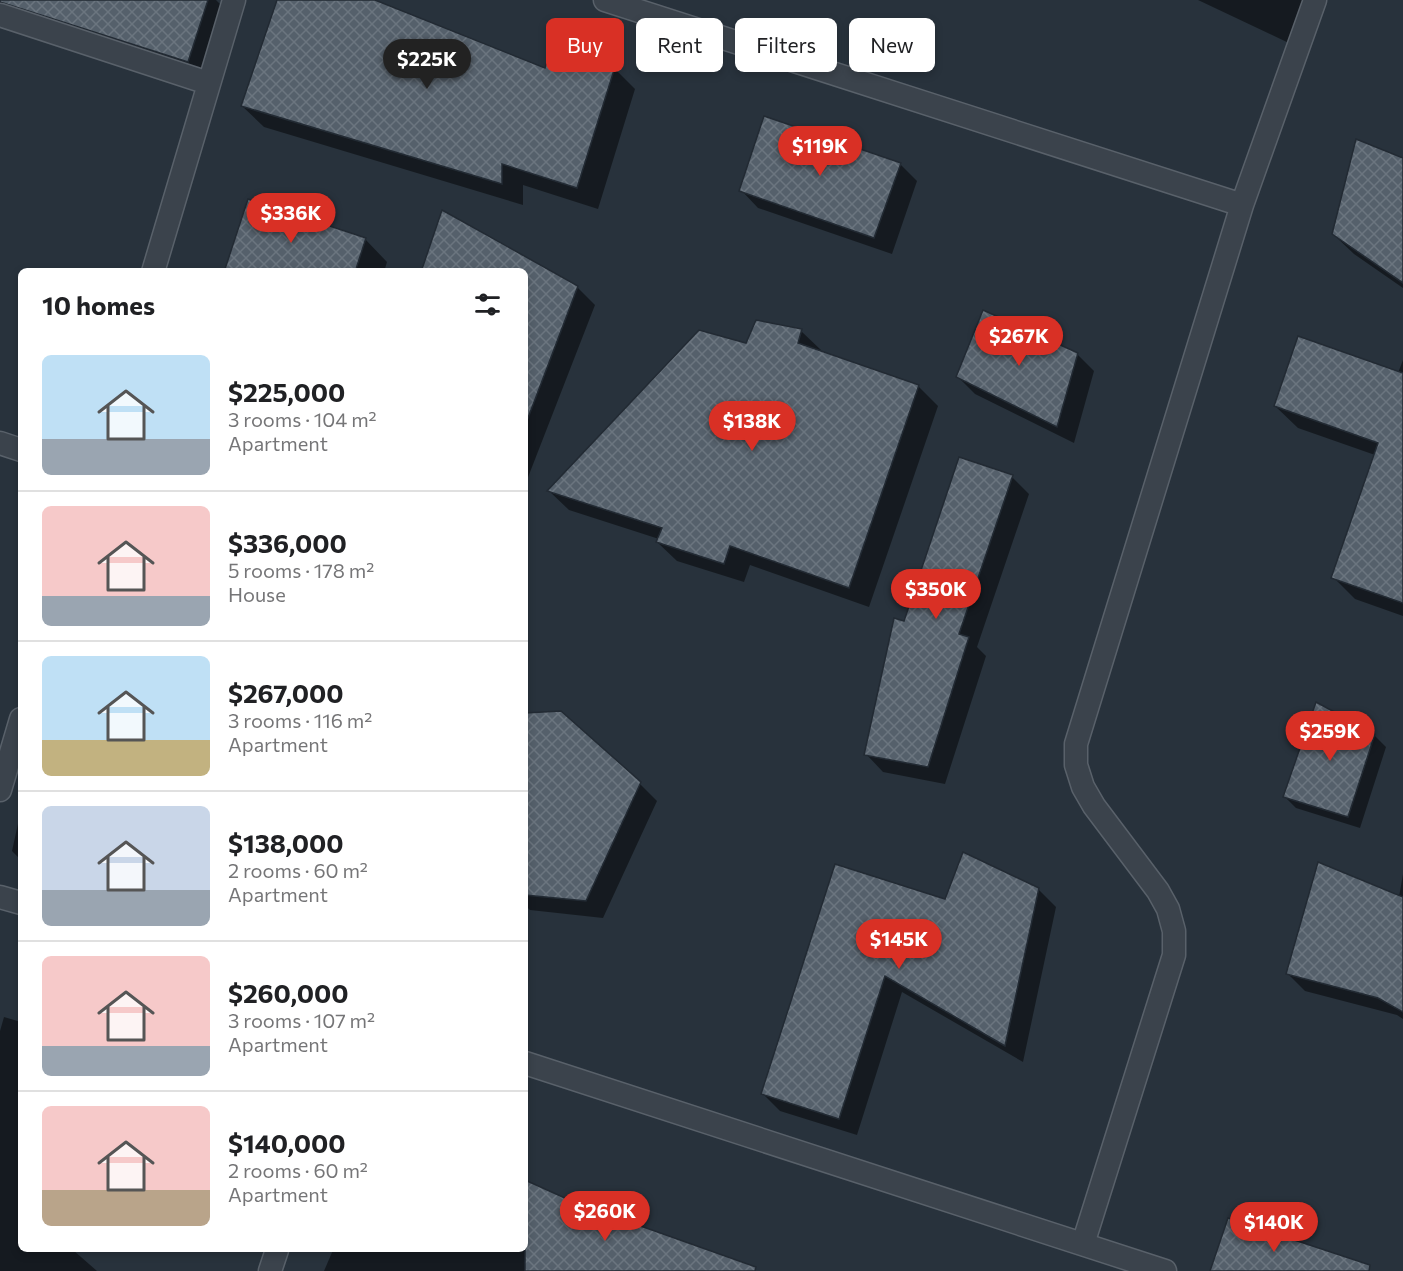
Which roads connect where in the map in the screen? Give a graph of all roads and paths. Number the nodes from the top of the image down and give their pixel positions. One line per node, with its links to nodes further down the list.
1 (234, 0): 5 (lane)
2 (605, 0): 6 (lane)
3 (1315, 0): 6 (lane)
4 (0, 15): 5 (lane)
5 (208, 83): 7 (lane)
6 (1242, 205): 15 (lane)
7 (154, 268)
8 (0, 443): 9 (lane)
9 (18, 449)
10 (18, 728): 11 (lane)
11 (0, 790)
12 (0, 897): 13 (lane)
13 (18, 902)
14 (528, 1065): 15 (lane)
15 (1083, 1244): 18 (lane)
16 (276, 1252): 17 (lane)
17 (270, 1271)
18 (1165, 1271)

